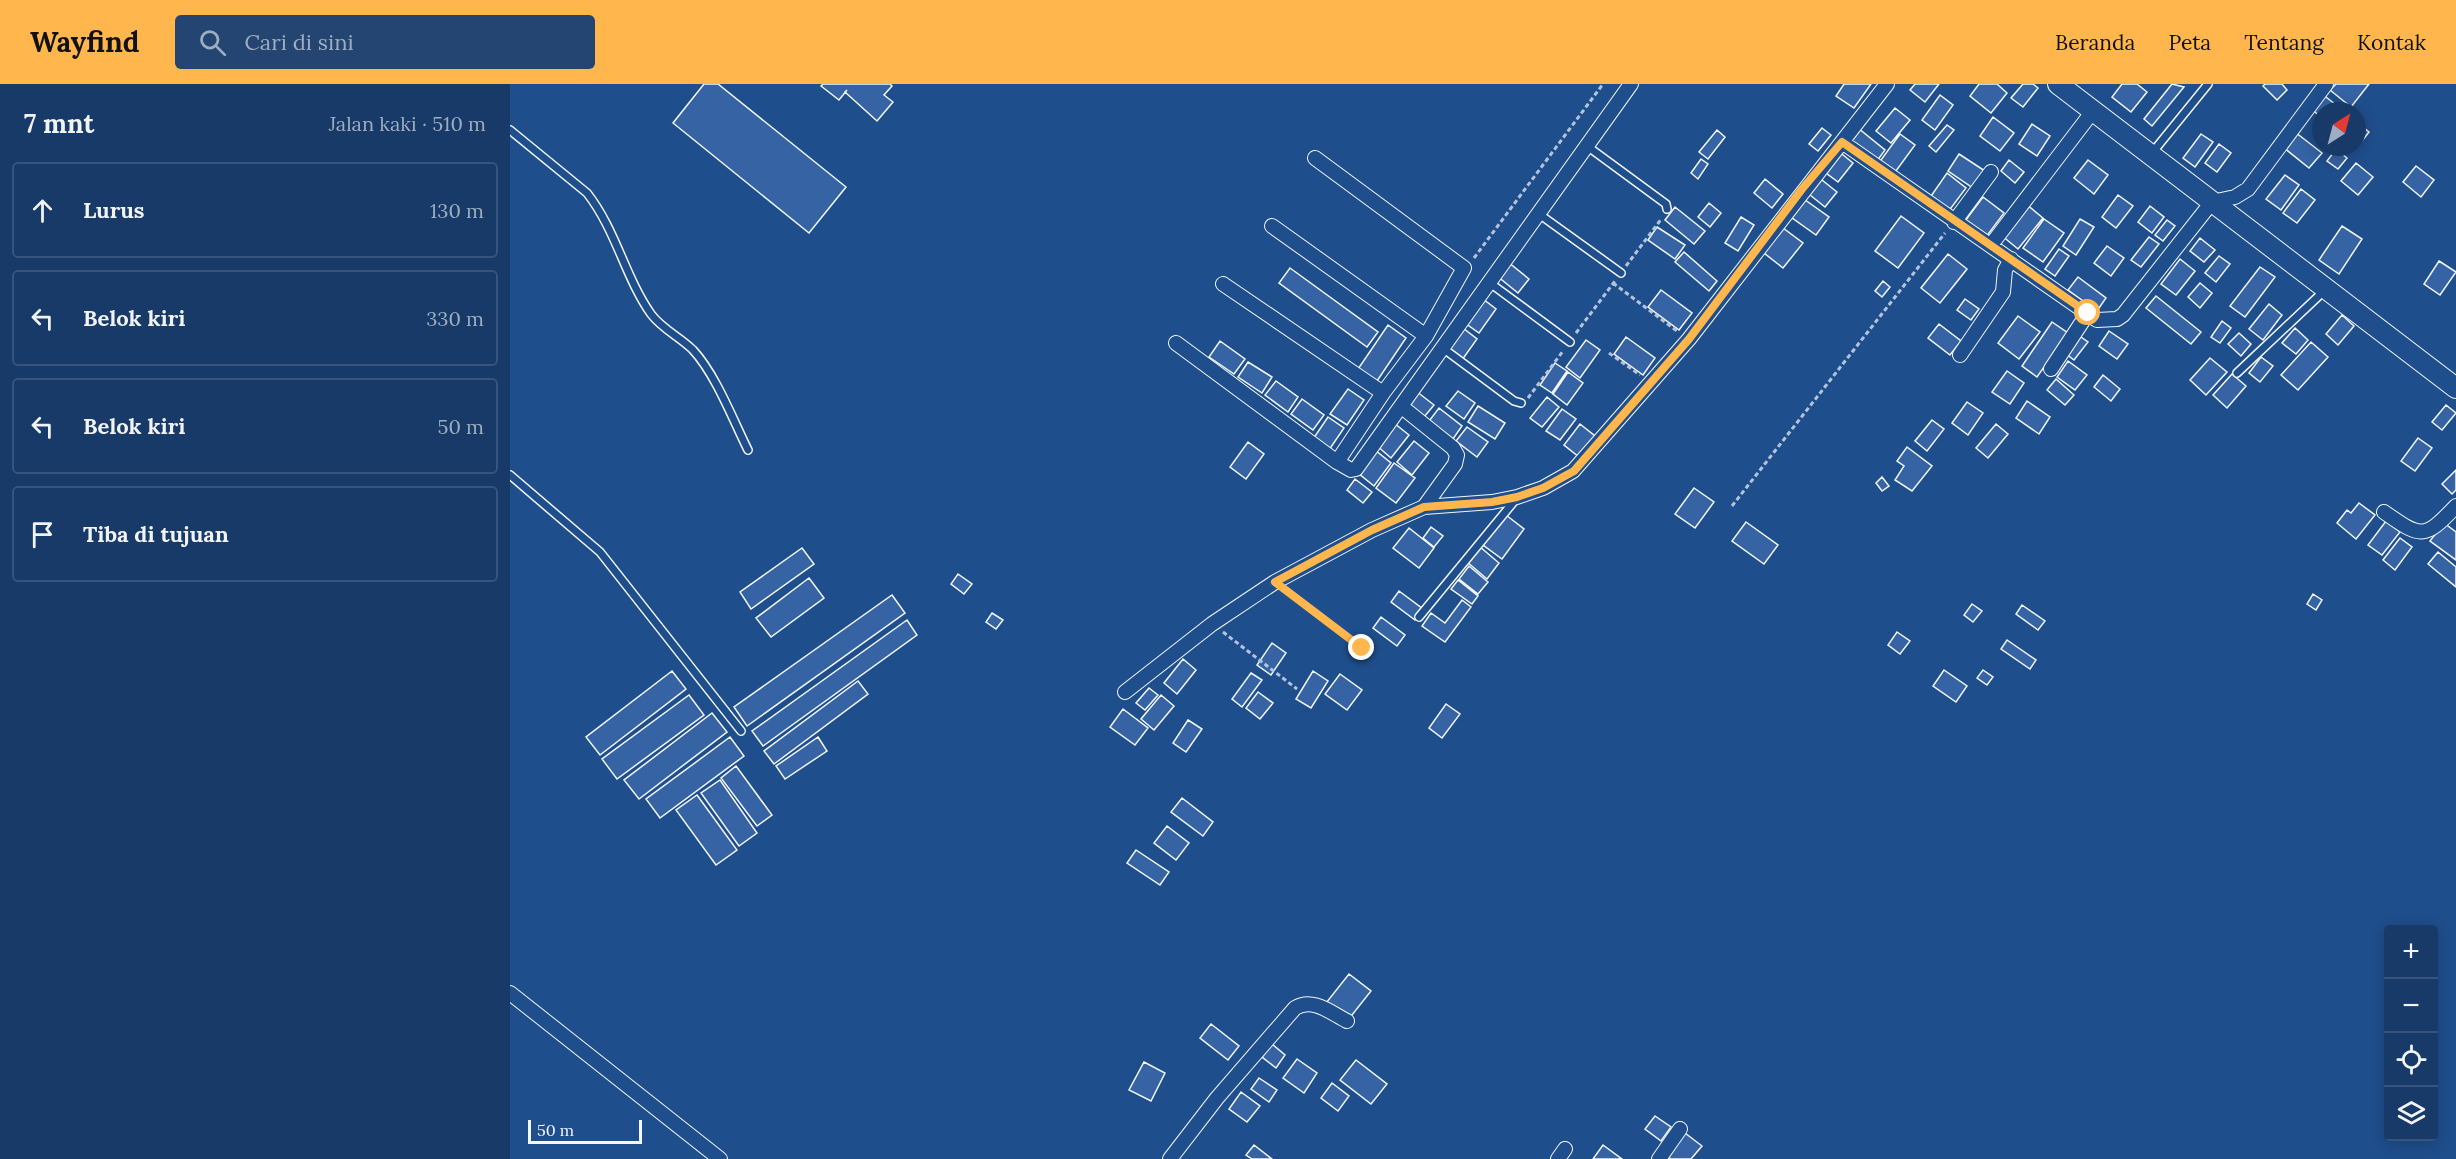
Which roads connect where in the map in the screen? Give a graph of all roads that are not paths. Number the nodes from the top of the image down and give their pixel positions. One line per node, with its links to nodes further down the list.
1 (1631, 84): 9 (street)
2 (1887, 84): 8 (street)
3 (2058, 84): 6 (main road)
4 (2208, 84): 10 (lane)
5 (2326, 84): 13 (street)
6 (2093, 111): 10 (main road); 18 (street)
7 (510, 130): 36 (lane)
8 (1842, 142): 16 (street); 39 (street)
9 (1587, 146): 14 (lane); 15 (street)
10 (2151, 155): 13 (main road)
11 (1315, 158): 25 (street)
12 (1990, 171): 16 (street)
13 (2212, 202): 23 (main road); 24 (street)
14 (1667, 209)
15 (1539, 214): 20 (lane); 21 (street)
16 (1954, 222): 18 (street)
17 (1272, 226): 25 (street)
18 (1991, 245): 19 (street)
19 (2011, 259): 24 (street); 29 (street)
20 (1621, 273)
21 (1490, 283): 26 (lane); 28 (street)
22 (1223, 284): 33 (street)
23 (2326, 290): 31 (lane); 32 (main road)
24 (2088, 313): 30 (street)
25 (1426, 336): 33 (street)
26 (1570, 342)
27 (1176, 343): 37 (street)
28 (1444, 348): 34 (lane); 35 (street)
29 (1960, 355)
30 (2051, 369)
31 (2237, 373)
32 (2456, 388)
33 (1383, 393): 37 (street)
34 (1521, 403)
35 (1402, 407): 37 (street); 41 (street)
36 (748, 450)
37 (1337, 462)
38 (510, 475): 45 (lane)
39 (1517, 497): 41 (street); 43 (lane)
40 (2456, 506): 42 (street)
41 (1424, 507): 44 (street)
42 (2384, 512)
43 (1419, 617)
44 (1125, 692)
45 (741, 731)
46 (510, 993): 49 (street)
47 (1347, 1022): 50 (street)
48 (1680, 1129): 51 (street)
49 (720, 1159)
50 (1170, 1159)
51 (1659, 1159)

